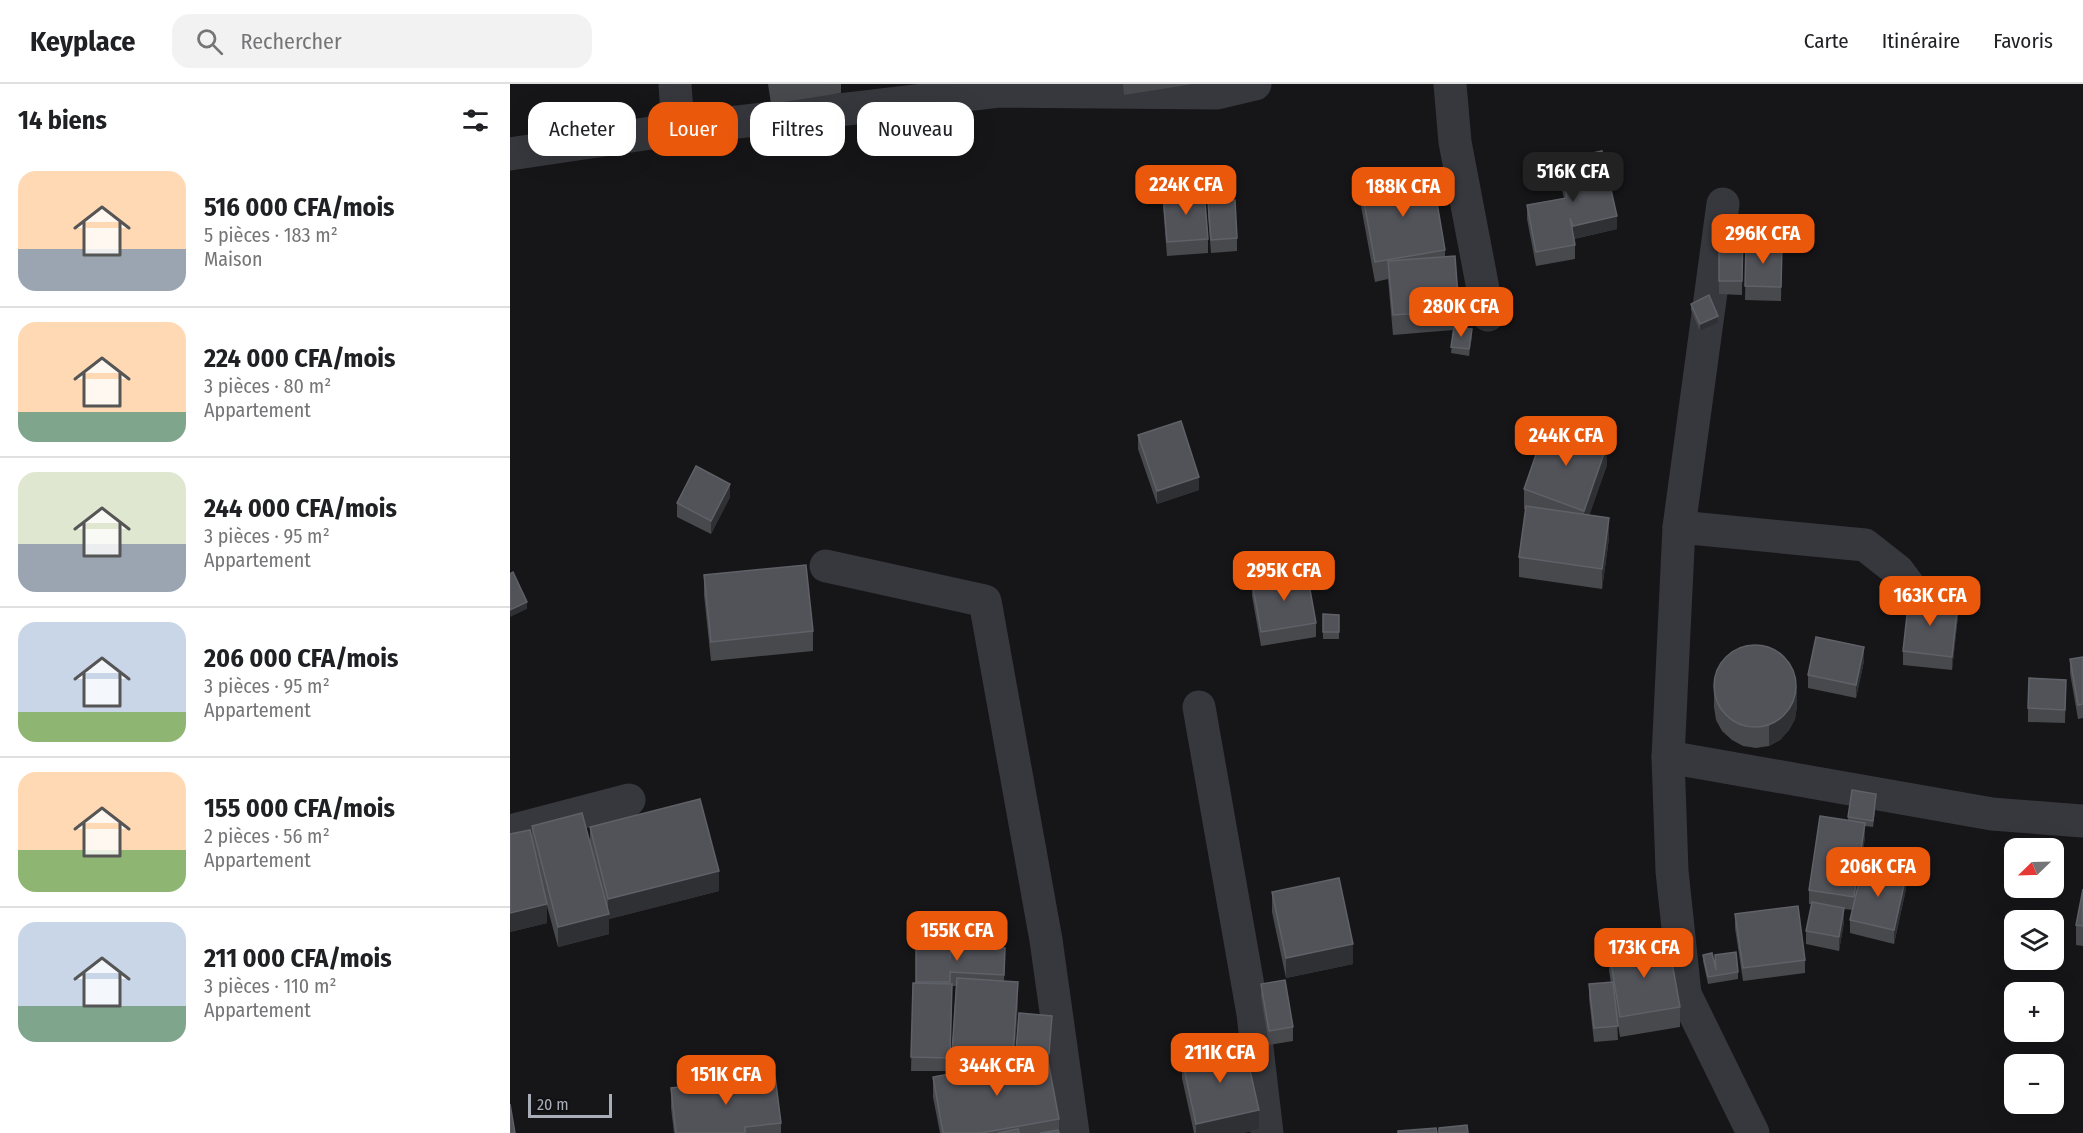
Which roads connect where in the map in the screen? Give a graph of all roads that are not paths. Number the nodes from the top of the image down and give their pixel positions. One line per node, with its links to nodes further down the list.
1 (675, 84): 6 (street)
2 (1255, 84): 5 (street)
3 (1450, 84): 11 (street)
4 (999, 87): 5 (street); 7 (street)
5 (1216, 88)
6 (676, 102)
7 (738, 121)
8 (648, 133): 9 (street)
9 (510, 154)
10 (1723, 204): 12 (street)
11 (1488, 315)
12 (1679, 527): 14 (street); 16 (street)
13 (826, 566): 20 (street)
14 (1910, 586)
15 (1199, 707): 21 (street)
16 (1668, 757): 18 (street); 22 (street)
17 (629, 800): 19 (street)
18 (2083, 821)
19 (510, 831)
20 (1072, 1133)
21 (1267, 1133)
22 (1753, 1133)

